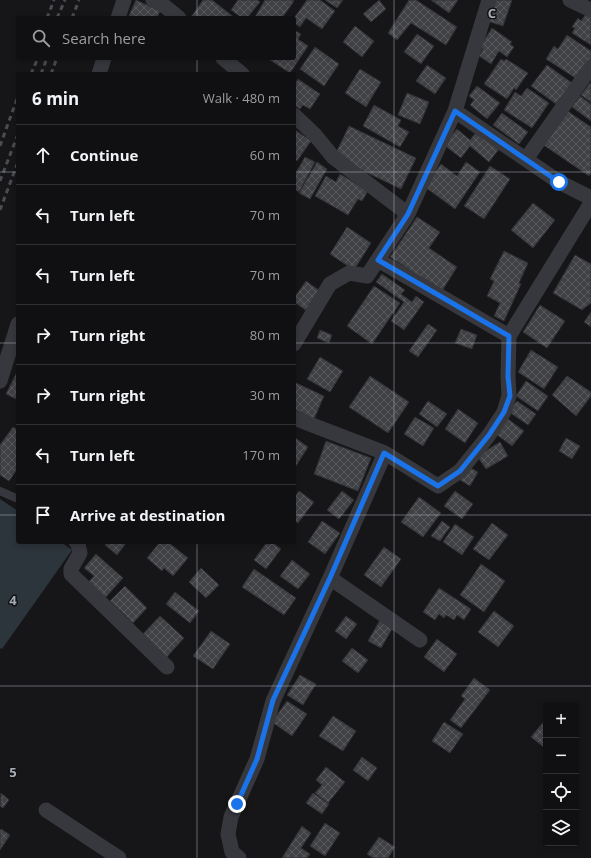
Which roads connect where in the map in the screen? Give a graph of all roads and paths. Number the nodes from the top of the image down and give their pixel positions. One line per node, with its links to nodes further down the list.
1 (124, 0): 6 (street)
2 (489, 0): 13 (street)
3 (570, 0): 5 (street)
4 (160, 1): 7 (street)
5 (591, 10)
6 (119, 16)
7 (177, 16)
8 (103, 60): 11 (street)
9 (226, 60): 12 (street)
10 (591, 67): 15 (street)
11 (100, 72)
12 (240, 72)
13 (455, 111): 15 (street); 18 (street)
14 (296, 117): 18 (street)
15 (526, 159): 16 (street)
16 (591, 198)
17 (591, 203): 21 (street)
18 (408, 214): 19 (street)
19 (378, 260): 21 (street); 22 (street)
20 (16, 330): 23 (street)
21 (509, 336): 25 (street)
22 (296, 341)
23 (0, 380)
24 (296, 419): 25 (street)
25 (384, 453): 29 (street)
26 (0, 491): 27 (lane)
27 (16, 498)
28 (78, 544): 31 (street)
29 (330, 578): 30 (street); 33 (street)
30 (420, 640)
31 (167, 667)
32 (46, 810): 34 (street)
33 (233, 856)
34 (119, 858)

